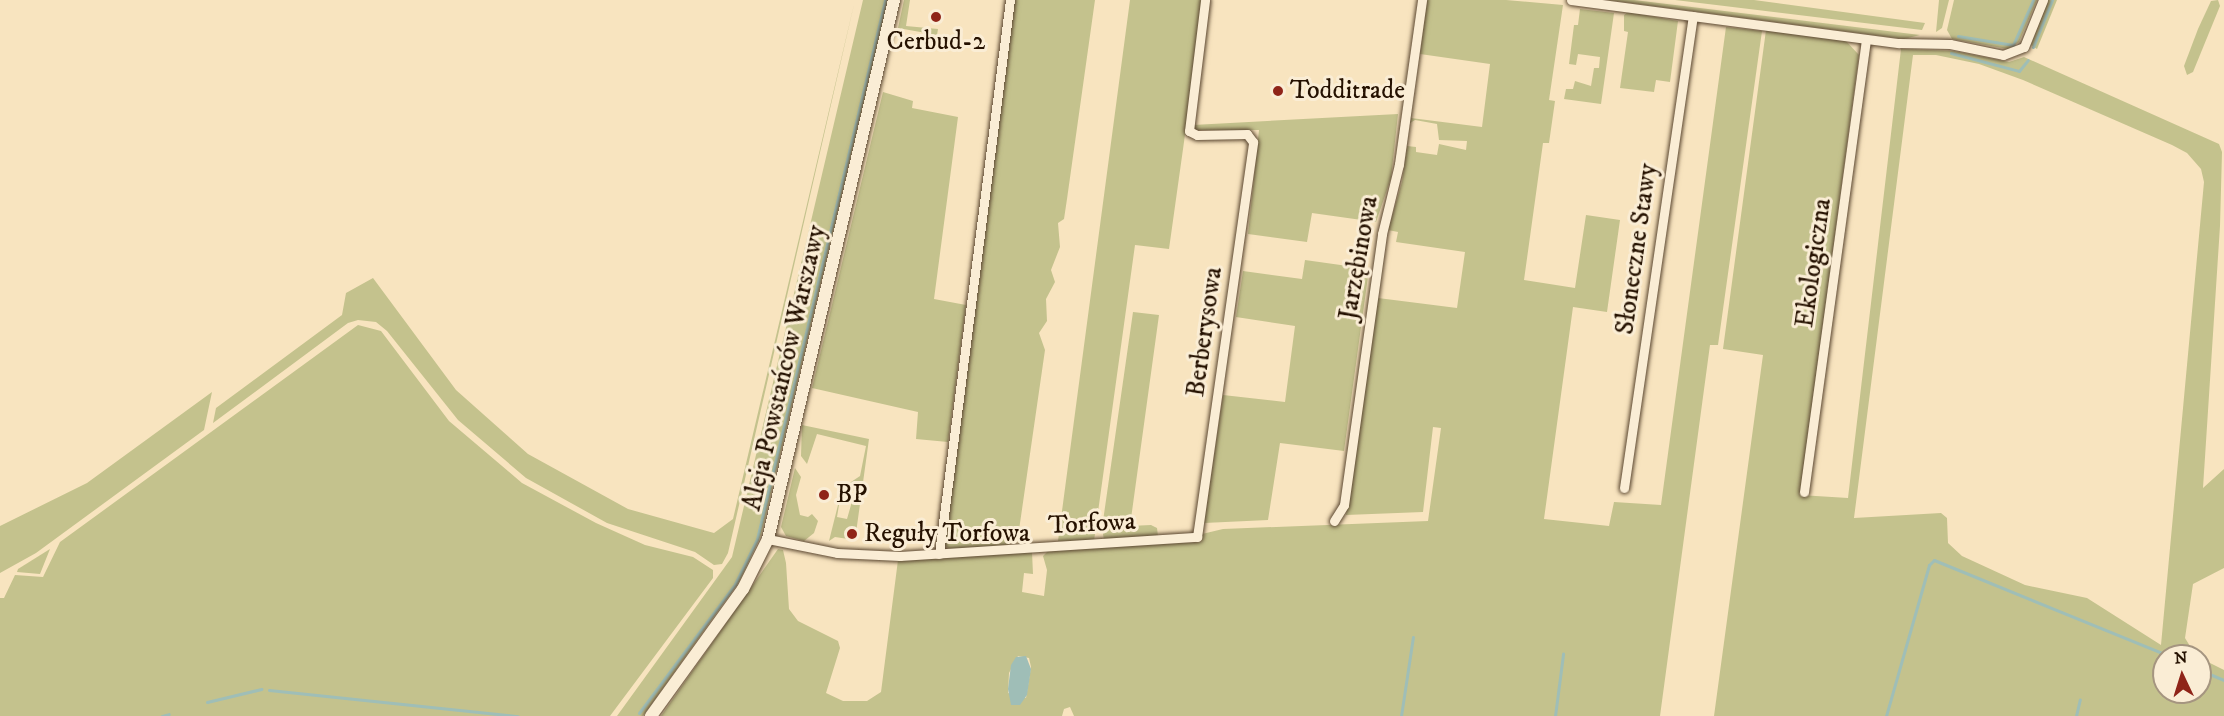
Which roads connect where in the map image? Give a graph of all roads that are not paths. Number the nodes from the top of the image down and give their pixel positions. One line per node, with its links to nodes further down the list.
1 (894, 0): 13 (street, Aleja Powstańców Warszawy)
2 (1010, 0): 14 (street)
3 (1205, 0): 12 (street, Berberysowa)
4 (1422, 0): 11 (street, Jarzębinowa)
5 (1571, 0): 7 (street)
6 (2043, 0): 8 (street)
7 (1694, 16): 8 (street); 9 (street, Słoneczne Stawy)
8 (1866, 39): 10 (street, Ekologiczna)
9 (1624, 488)
10 (1804, 492)
11 (1334, 521)
12 (1199, 531): 14 (street, Torfowa)
13 (768, 539): 14 (street, Torfowa); 15 (street, Aleja Powstańców Warszawy)
14 (939, 554)
15 (651, 716)

